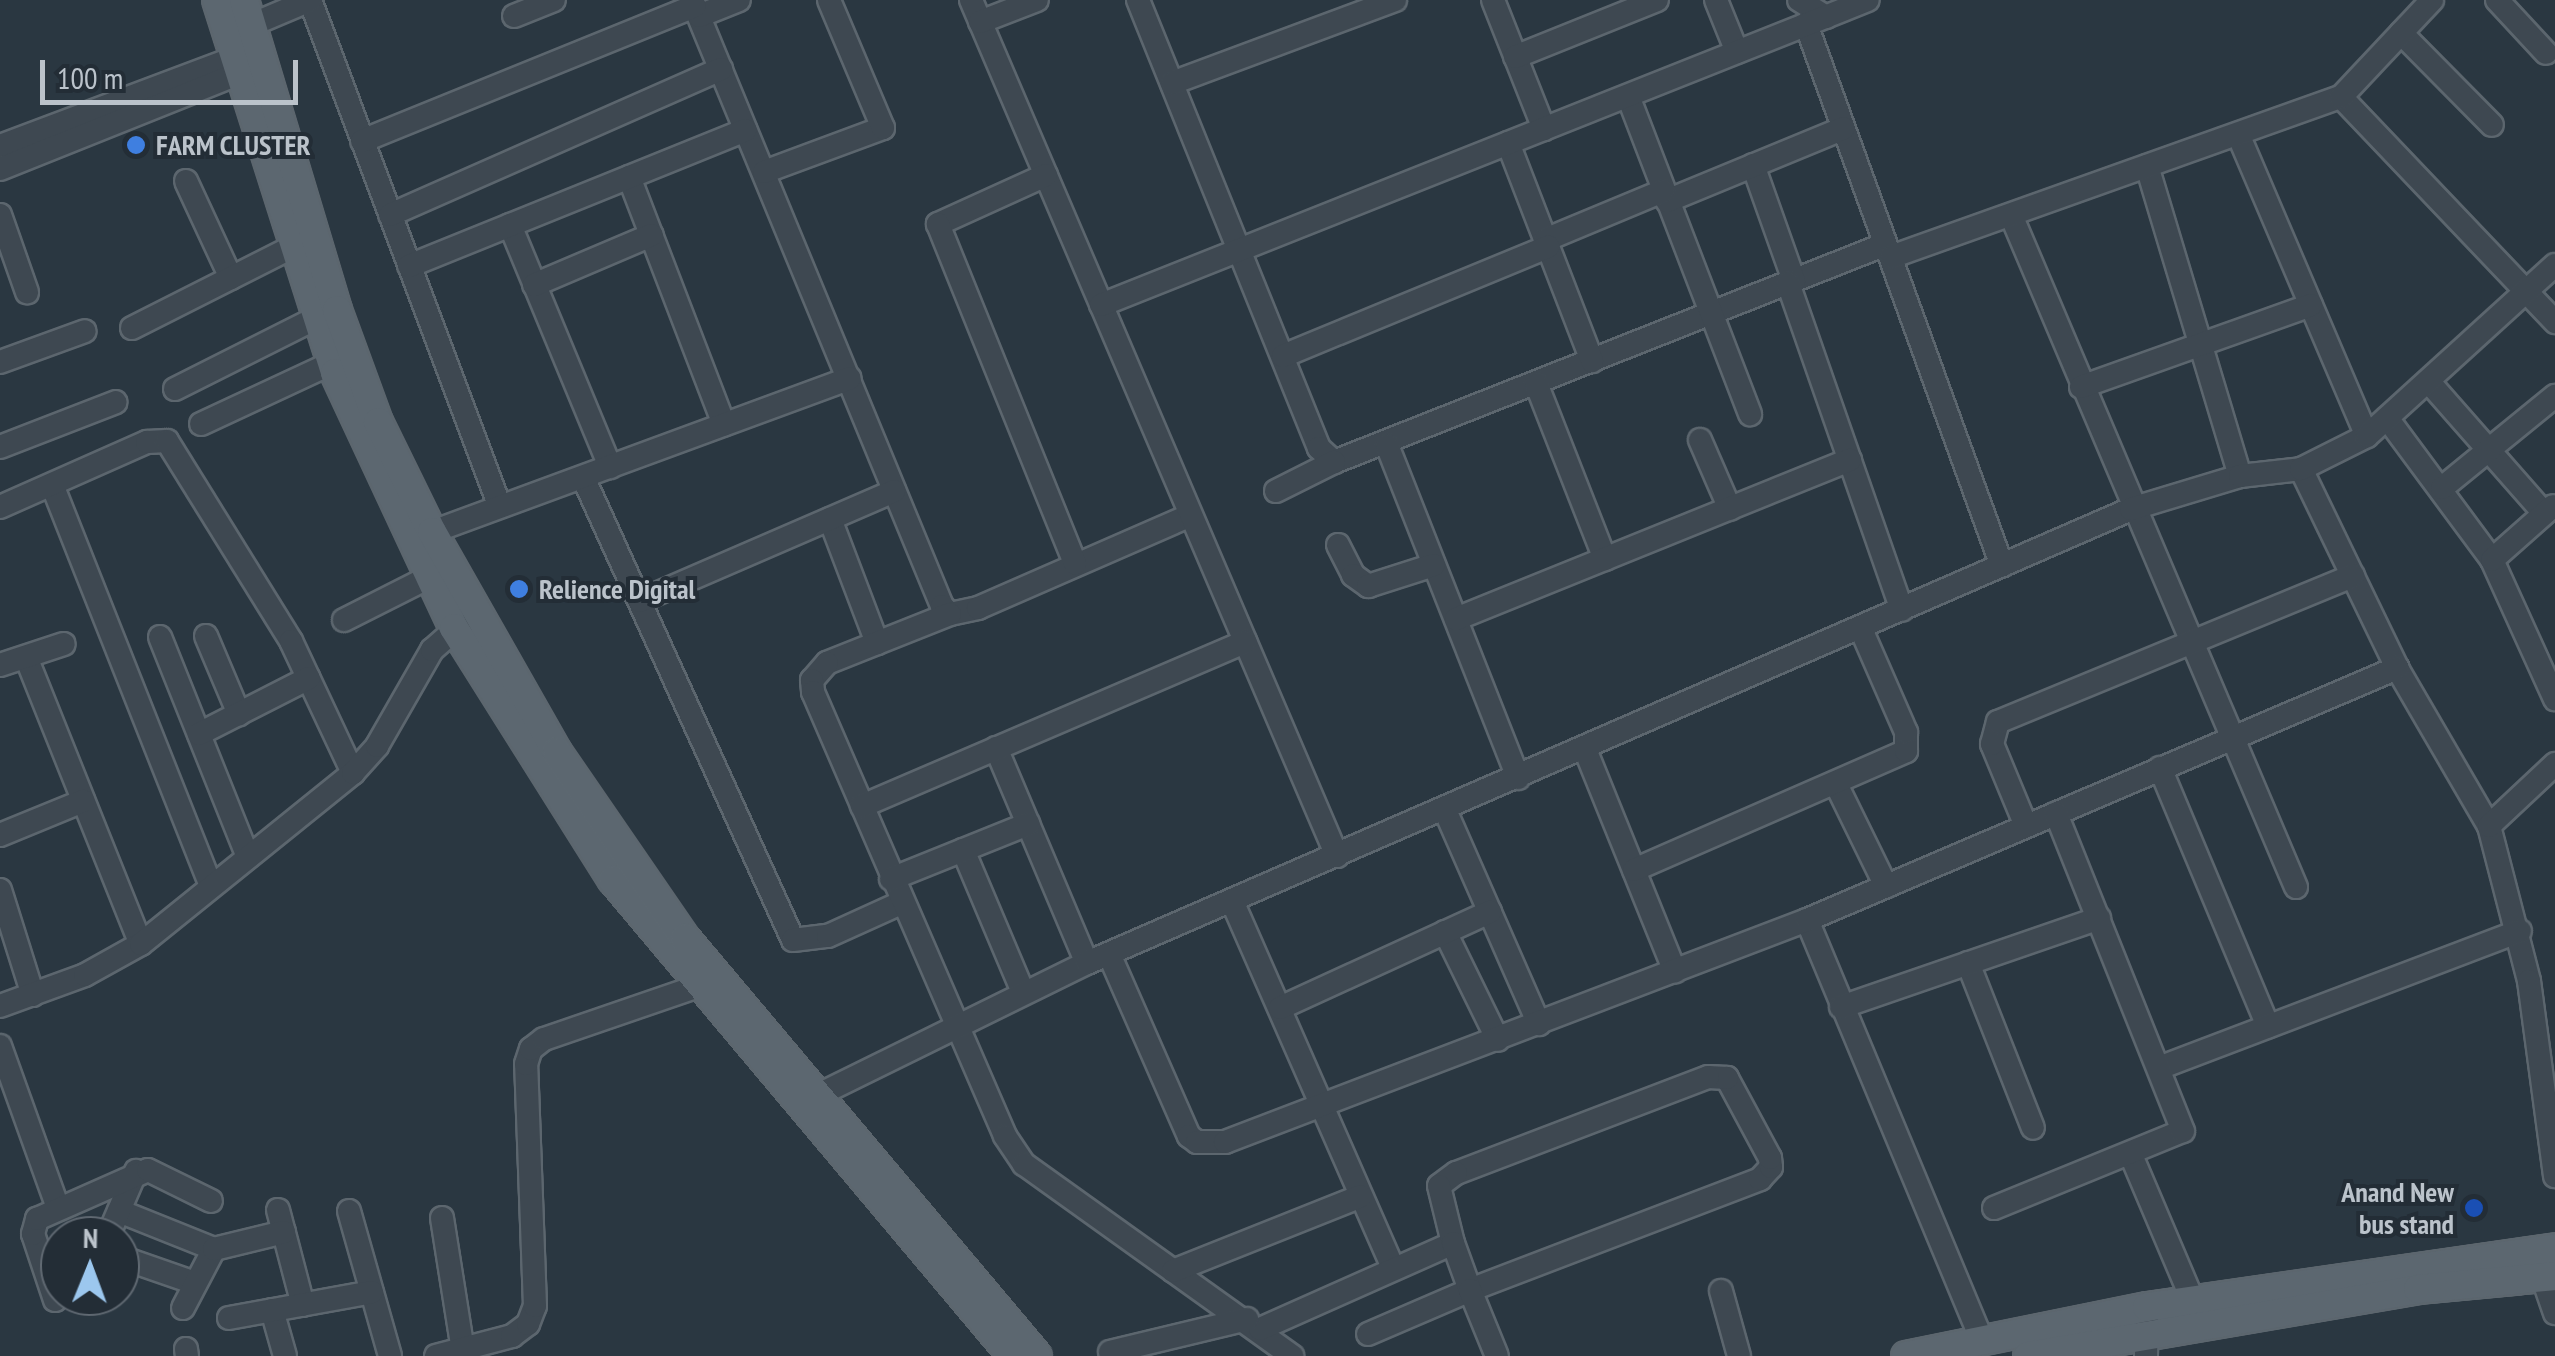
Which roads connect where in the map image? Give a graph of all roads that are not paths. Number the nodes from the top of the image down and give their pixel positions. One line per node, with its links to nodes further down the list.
1 (217, 0): 21 (main road)
2 (310, 0): 21 (street); 34 (street)
3 (554, 0): 18 (street)
4 (738, 0): 16 (street)
5 (829, 0): 39 (street)
6 (1037, 0): 17 (street)
7 (1138, 0): 26 (street)
8 (1394, 0): 26 (street)
9 (1493, 0): 24 (street)
10 (1657, 0): 24 (street)
11 (1716, 0): 22 (street)
12 (1799, 0): 19 (street)
13 (1868, 0): 19 (street)
14 (2432, 0): 20 (street)
15 (2497, 0): 23 (street)
16 (695, 8): 25 (street); 34 (street)
17 (976, 11): 40 (street)
18 (514, 16)
19 (1816, 20): 22 (street); 31 (street)
20 (2401, 33): 28 (street); 29 (street)
21 (241, 38): 36 (street); 50 (main road); 105 (main road)
22 (1737, 52): 27 (street)
23 (2546, 53)
24 (1516, 57): 30 (street)
25 (721, 69): 32 (street); 45 (street)
26 (1172, 83): 51 (street)
27 (1628, 96): 30 (street); 43 (street)
28 (2341, 97): 33 (street); 58 (street)
29 (2492, 125)
30 (1544, 128): 35 (street)
31 (1844, 128): 37 (street); 52 (street)
32 (746, 130): 39 (street); 41 (street)
33 (2238, 134): 38 (street); 61 (street)
34 (362, 141): 45 (street)
35 (1508, 143): 49 (street); 51 (street)
36 (6, 149)
37 (1753, 165): 43 (street); 56 (street)
38 (2147, 166): 44 (street); 67 (street)
39 (764, 172): 72 (street)
40 (1046, 175): 60 (street); 109 (street)
41 (629, 177): 47 (street); 48 (street)
42 (186, 181): 55 (street)
43 (1665, 196): 49 (street); 62 (street)
44 (2010, 214): 52 (street); 75 (street)
45 (390, 215): 53 (street)
46 (0, 216): 59 (street)
47 (510, 225): 53 (street); 57 (street)
48 (652, 235): 57 (street); 82 (street)
49 (1546, 243): 68 (street); 69 (street)
50 (296, 245): 55 (street); 63 (main road)
51 (1238, 250): 60 (street); 68 (street)
52 (1888, 251): 56 (street); 111 (street)
53 (409, 266): 99 (street)
54 (2555, 266): 58 (street)
55 (231, 278): 65 (street)
56 (1791, 282): 62 (street); 88 (street)
57 (534, 285): 90 (street)
58 (2528, 290): 64 (street); 73 (street)
59 (27, 292)
60 (1101, 304): 103 (street)
61 (2311, 305): 67 (street); 83 (street)
62 (1710, 314): 69 (street); 79 (street)
63 (318, 317): 71 (main road); 76 (street)
64 (2555, 322)
65 (132, 328)
66 (84, 332): 70 (street)
67 (2200, 345): 75 (street); 92 (street)
68 (1283, 356): 89 (street)
69 (1592, 361): 74 (street)
70 (0, 362)
71 (332, 363): 81 (street); 113 (main road)
72 (850, 378): 82 (street); 96 (street)
73 (2428, 381): 80 (street); 87 (street)
74 (1536, 383): 85 (street); 107 (street)
75 (2082, 388): 101 (street)
76 (175, 389)
77 (2555, 396): 87 (street)
78 (116, 402): 86 (street)
79 (1750, 414)
80 (2388, 418): 83 (street); 95 (street)
81 (201, 424)
82 (724, 424): 90 (street)
83 (2368, 436): 91 (street)
84 (1700, 440): 100 (street)
85 (1387, 446): 89 (street); 110 (street)
86 (0, 447)
87 (2488, 452): 95 (street); 102 (street)
88 (1850, 460): 100 (street); 115 (street)
89 (1334, 462): 97 (street)
90 (610, 466): 93 (street)
91 (2301, 468): 92 (street); 112 (street)
92 (2240, 476): 101 (street)
93 (583, 477): 99 (street); 114 (street)
94 (52, 487): 98 (street); 130 (street); 155 (street)
95 (2442, 488): 108 (street)
96 (894, 491): 104 (street); 116 (street)
97 (1276, 491)
98 (0, 507)
99 (500, 507): 105 (street)
100 (1730, 509): 107 (street)
101 (2131, 509): 111 (street); 126 (street)
102 (2550, 509): 108 (street)
103 (1191, 515): 109 (street); 123 (street)
104 (830, 519): 114 (street); 124 (street)
105 (432, 532): 119 (main road)
106 (1338, 545): 110 (street)
107 (1605, 559): 117 (street)
108 (2492, 560): 131 (street)
109 (1076, 562): 116 (street)
110 (1434, 565): 117 (street)
111 (2002, 566): 115 (street)
112 (2353, 576): 126 (street); 129 (street)
113 (427, 578): 118 (street); 119 (main road)
114 (640, 601): 160 (street)
115 (1902, 610): 120 (street)
116 (950, 614): 124 (street)
117 (1456, 619): 140 (street)
118 (344, 620)
119 (466, 621): 139 (street); 170 (main road)
120 (1861, 628): 136 (street); 141 (street)
121 (206, 636): 132 (street)
122 (160, 637): 133 (street)
123 (1245, 642): 135 (street); 152 (street)
124 (877, 643): 143 (street)
125 (64, 644): 127 (street)
126 (2187, 644): 134 (street); 147 (street)
127 (26, 657): 128 (street); 142 (street)
128 (0, 665)
129 (2397, 668): 134 (street); 148 (street)
130 (309, 678): 132 (street); 139 (street)
131 (2555, 700)
132 (239, 714): 133 (street)
133 (199, 734): 151 (street)
134 (2228, 739): 138 (street); 157 (street)
135 (996, 748): 143 (street); 146 (street)
136 (1585, 749): 140 (street); 153 (street)
137 (2555, 764): 148 (street)
138 (2160, 768): 145 (street); 178 (street)
139 (353, 772): 151 (street)
140 (1518, 778): 144 (street)
141 (1836, 784): 153 (street); 156 (street)
142 (83, 801): 149 (street); 166 (street)
143 (862, 806): 154 (street)
144 (1445, 810): 152 (street); 161 (street)
145 (2056, 813): 147 (street); 162 (street)
146 (1028, 824): 150 (street); 167 (street)
147 (2026, 826): 156 (street)
148 (2489, 826): 164 (street)
149 (0, 834)
150 (962, 850): 154 (street); 171 (street)
151 (248, 856): 155 (street)
152 (1337, 856): 159 (street)
153 (1634, 870): 169 (street)
154 (891, 879): 160 (street)
155 (210, 884): 166 (street)
156 (1886, 886): 163 (street)
157 (2296, 888)
158 (0, 890): 172 (street)
159 (1232, 901): 167 (street); 175 (street)
160 (904, 902): 176 (street)
161 (1490, 912): 165 (street); 177 (street)
162 (2098, 918): 168 (street); 181 (street)
163 (1808, 920): 169 (street); 174 (street)
164 (2520, 931): 178 (street); 184 (street)
165 (1445, 932): 175 (street); 179 (street)
166 (141, 944): 172 (street)
167 (1098, 959): 171 (street); 183 (street)
168 (1968, 963): 174 (street); 185 (street)
169 (1676, 972): 177 (street)
170 (710, 982): 182 (main road); 221 (street)
171 (1023, 992): 176 (street)
172 (33, 994): 173 (street)
173 (0, 1006)
174 (1841, 1007): 220 (street)
175 (1280, 1008): 183 (street)
176 (955, 1023): 182 (street); 205 (street)
177 (1539, 1024): 179 (street)
178 (2268, 1026): 181 (street)
179 (1498, 1040): 183 (street)
180 (0, 1046): 191 (street)
181 (2159, 1068): 186 (street)
182 (812, 1098): 226 (main road); 227 (main road)
183 (1323, 1106): 189 (street)
184 (2550, 1111): 188 (street)
185 (2033, 1128)
186 (2131, 1155): 192 (street); 211 (street)
187 (136, 1171): 190 (street); 191 (street); 193 (street)
188 (2555, 1176)
189 (1361, 1196): 204 (street); 205 (street)
190 (210, 1200)
191 (58, 1208): 195 (street)
192 (1994, 1208)
193 (119, 1211): 196 (street); 201 (street)
194 (349, 1211): 210 (street)
195 (46, 1216)
196 (117, 1216)
197 (442, 1218): 221 (street)
198 (40, 1220): 200 (street)
199 (1453, 1244): 204 (street); 208 (street); 208 (street)
200 (40, 1249)
201 (214, 1249): 207 (street); 212 (street)
202 (2544, 1249): 206 (street); 211 (main road)
203 (140, 1263): 207 (street)
204 (1392, 1268): 217 (street)
205 (1173, 1271): 217 (street)
206 (2549, 1276): 215 (street); 218 (main road)
207 (195, 1283): 213 (street)
208 (1470, 1290): 219 (street); 229 (street)
209 (1721, 1291): 230 (street)
210 (372, 1292): 212 (street); 224 (street)
211 (2192, 1299): 218 (main road)
212 (302, 1304): 214 (street)
213 (183, 1308)
214 (272, 1310): 216 (street); 223 (street)
215 (2555, 1313)
216 (229, 1318)
217 (1253, 1324): 222 (street); 228 (street)
218 (2146, 1332): 220 (main road); 232 (main road)
219 (1368, 1334)
220 (1984, 1342): 231 (main road)
221 (462, 1350): 225 (street)
222 (1110, 1352)
223 (285, 1356)
224 (390, 1356)
225 (436, 1356)
226 (1013, 1356)
227 (1037, 1356)
228 (1292, 1356)
229 (1497, 1356)
230 (1739, 1356)
231 (1906, 1356)
232 (2028, 1356)

